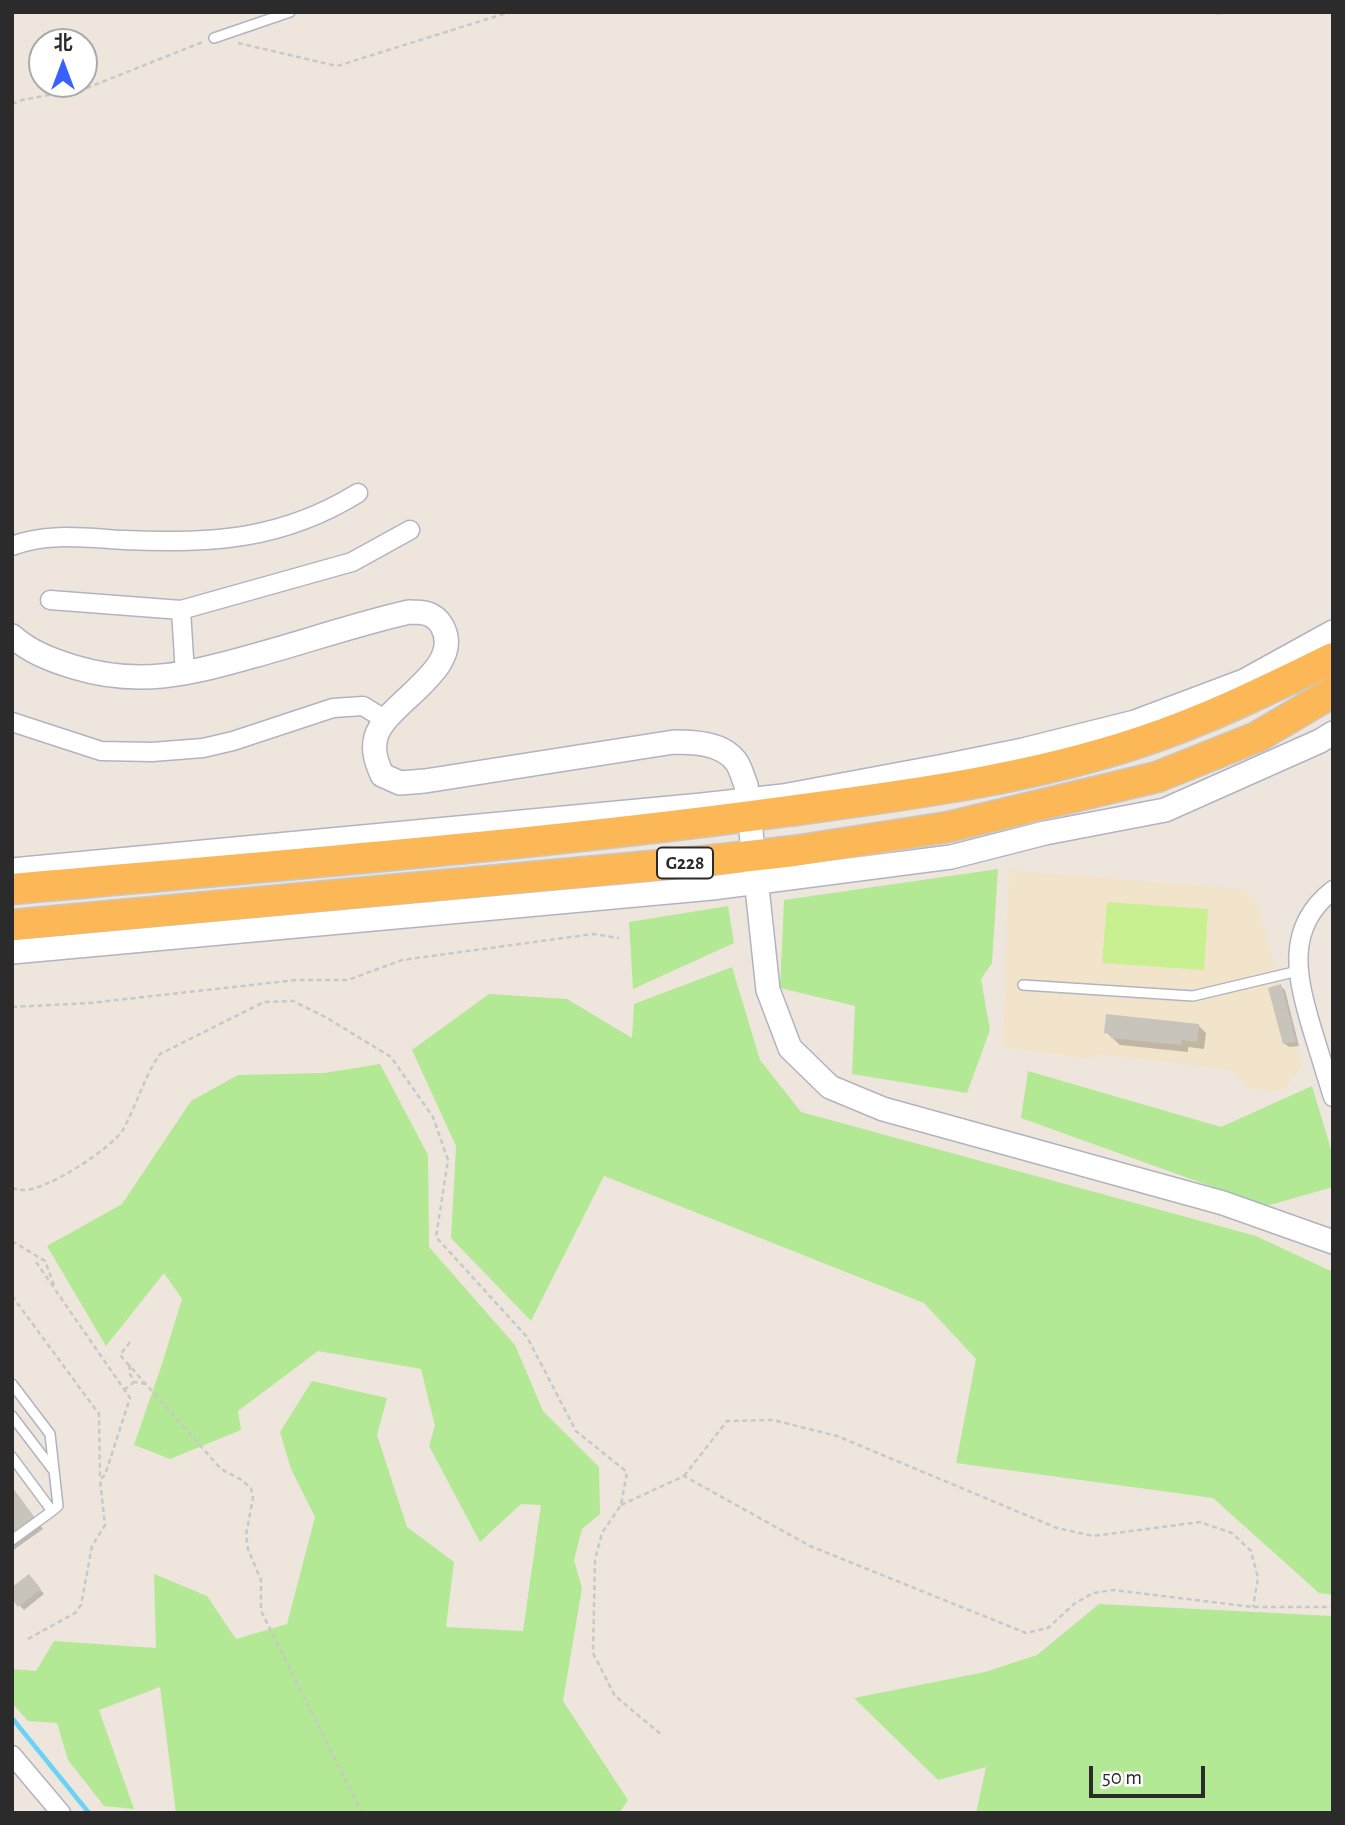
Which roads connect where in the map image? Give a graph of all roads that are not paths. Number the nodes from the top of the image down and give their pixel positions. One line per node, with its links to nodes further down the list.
1 (290, 12): 2 (lane)
2 (214, 38)
3 (358, 493): 5 (street)
4 (410, 530): 7 (street)
5 (12, 546)
6 (50, 600): 7 (street)
7 (181, 610): 11 (street)
8 (1333, 632): 16 (street)
9 (12, 636): 11 (street)
10 (1333, 658): 16 (highway, G228)
11 (186, 674): 13 (street)
12 (1333, 692): 17 (highway, G228)
13 (386, 720): 14 (street); 16 (street)
14 (12, 722)
15 (1333, 733): 17 (street)
16 (748, 808): 17 (street); 18 (street); 19 (highway, G228)
17 (755, 869): 21 (highway, G228); 22 (street); 26 (street)
18 (12, 870)
19 (12, 889)
20 (1333, 890): 23 (street)
21 (12, 925)
22 (12, 952)
23 (1298, 971): 24 (lane); 25 (street)
24 (1023, 985)
25 (1333, 1097)
26 (1333, 1242)
27 (12, 1384): 30 (lane)
28 (12, 1416): 30 (lane)
29 (12, 1457): 31 (lane)
30 (54, 1471): 31 (lane)
31 (52, 1511): 32 (lane)
32 (12, 1540)
33 (12, 1755): 34 (street)
34 (61, 1813)

